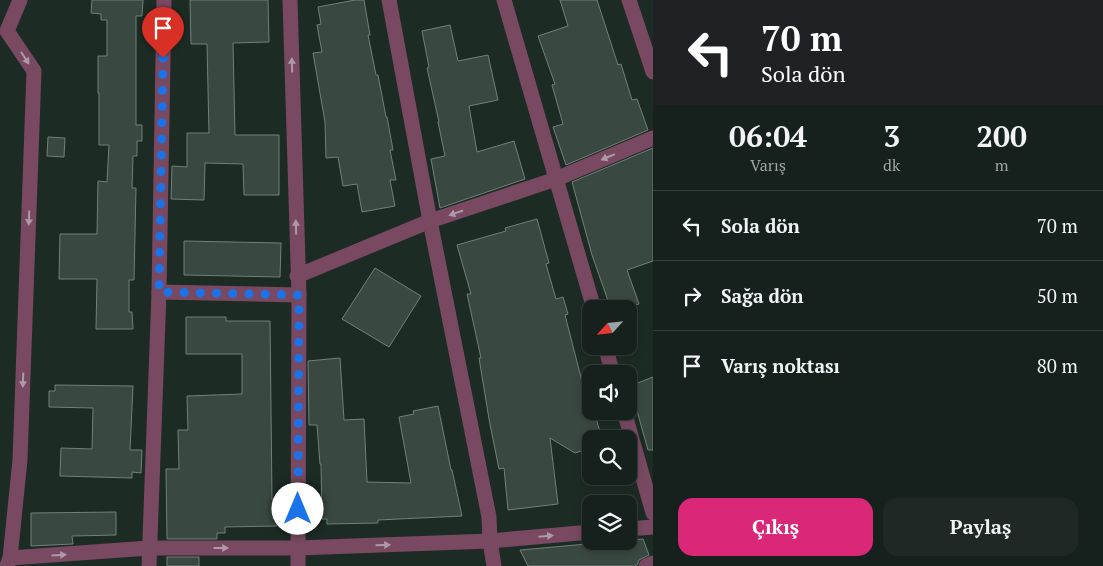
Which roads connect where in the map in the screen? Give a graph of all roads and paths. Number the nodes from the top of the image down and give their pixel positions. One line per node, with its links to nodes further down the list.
1 (20, 0): 8 (street)
2 (164, 0): 14 (street)
3 (290, 0): 13 (street, one-way to 3)
4 (389, 0): 12 (street)
5 (504, 0): 11 (street)
6 (628, 0): 9 (street)
7 (0, 15): 8 (street)
8 (7, 31): 25 (street, one-way to 25)
9 (653, 72)
10 (653, 138): 11 (street, one-way to 11)
11 (556, 179): 12 (street, one-way to 12); 16 (street)
12 (430, 221): 13 (street); 22 (street)
13 (298, 276): 15 (street)
14 (159, 292): 15 (street); 23 (street)
15 (299, 295): 24 (street)
16 (591, 300)
17 (627, 420): 18 (street)
18 (653, 513)
19 (653, 527): 20 (street)
20 (637, 528)
21 (582, 533): 22 (street, one-way to 21)
22 (490, 541): 24 (street, one-way to 22); 29 (street)
23 (149, 548): 24 (street, one-way to 24); 25 (street, one-way to 23); 27 (street)
24 (298, 548): 28 (street)
25 (9, 562)
26 (653, 563): 30 (street)
27 (149, 566)
28 (298, 566)
29 (494, 566)
30 (646, 566)

